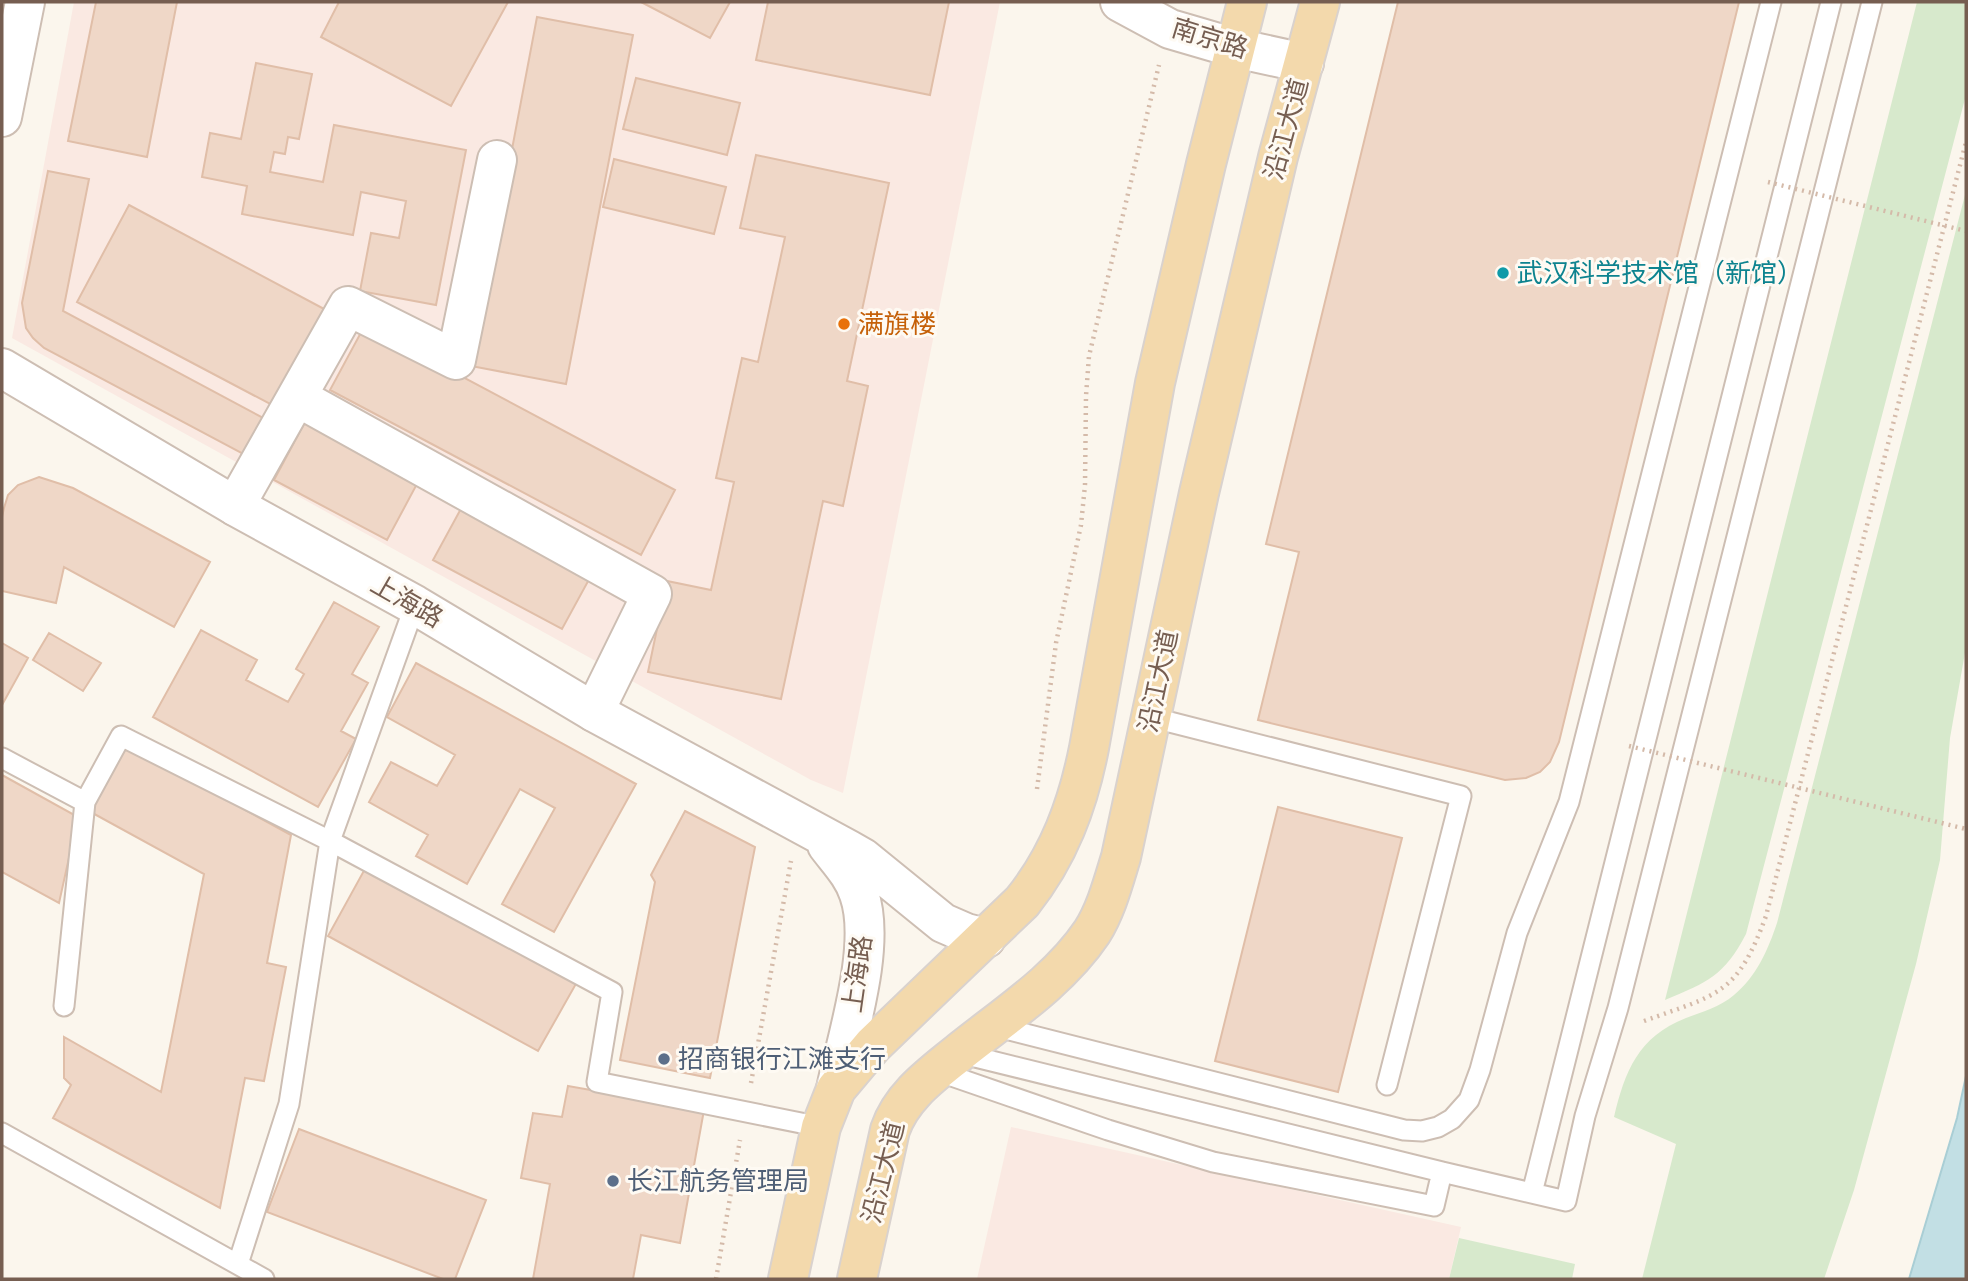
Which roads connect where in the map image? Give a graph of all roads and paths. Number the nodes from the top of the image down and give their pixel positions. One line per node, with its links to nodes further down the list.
1 (25, 2): 11 (street)
2 (1120, 2): 8 (street, 南京路)
3 (1247, 2): 9 (main road, 沿江大道)
4 (1320, 2): 10 (main road, 沿江大道)
5 (1770, 2): 31 (lane)
6 (1831, 2): 40 (lane)
7 (1872, 2): 32 (lane)
8 (1170, 29): 9 (street, 南京路); 24 (path)
9 (1236, 48): 10 (street, 南京路); 29 (main road, 沿江大道)
10 (1304, 63): 21 (main road, 沿江大道)
11 (2, 117)
12 (1966, 142): 32 (path)
13 (497, 160): 17 (street)
14 (1768, 182): 15 (path, bridge)
15 (1966, 231)
16 (2, 368): 18 (street, 上海路)
17 (297, 397): 18 (street); 20 (street)
18 (235, 506): 19 (street, 上海路)
19 (415, 605): 20 (street, 上海路); 28 (lane)
20 (594, 712): 26 (street, 上海路)
21 (1150, 717): 31 (main road, 沿江大道); 34 (lane)
22 (1629, 746): 27 (path, bridge)
23 (2, 758): 25 (lane)
24 (1036, 793)
25 (85, 802): 28 (lane); 30 (lane)
26 (808, 827): 29 (street, 上海路); 35 (street, 上海路); 36 (path)
27 (1966, 829)
28 (330, 841): 36 (lane); 41 (lane)
29 (986, 938): 35 (main road, 沿江大道)
30 (64, 1006)
31 (993, 1026): 33 (main road, 沿江大道)
32 (1610, 1034): 40 (lane)
33 (948, 1062): 39 (lane); 39 (lane); 45 (main road, 沿江大道)
34 (1387, 1085)
35 (836, 1089): 37 (main road, 沿江大道)
36 (746, 1111): 37 (lane); 43 (path)
37 (821, 1127): 44 (main road, 沿江大道)
38 (2, 1133): 41 (lane)
39 (1442, 1172): 40 (lane)
40 (1532, 1193)
41 (238, 1264): 42 (lane)
42 (264, 1279)
43 (716, 1279)
44 (788, 1279)
45 (857, 1279)

